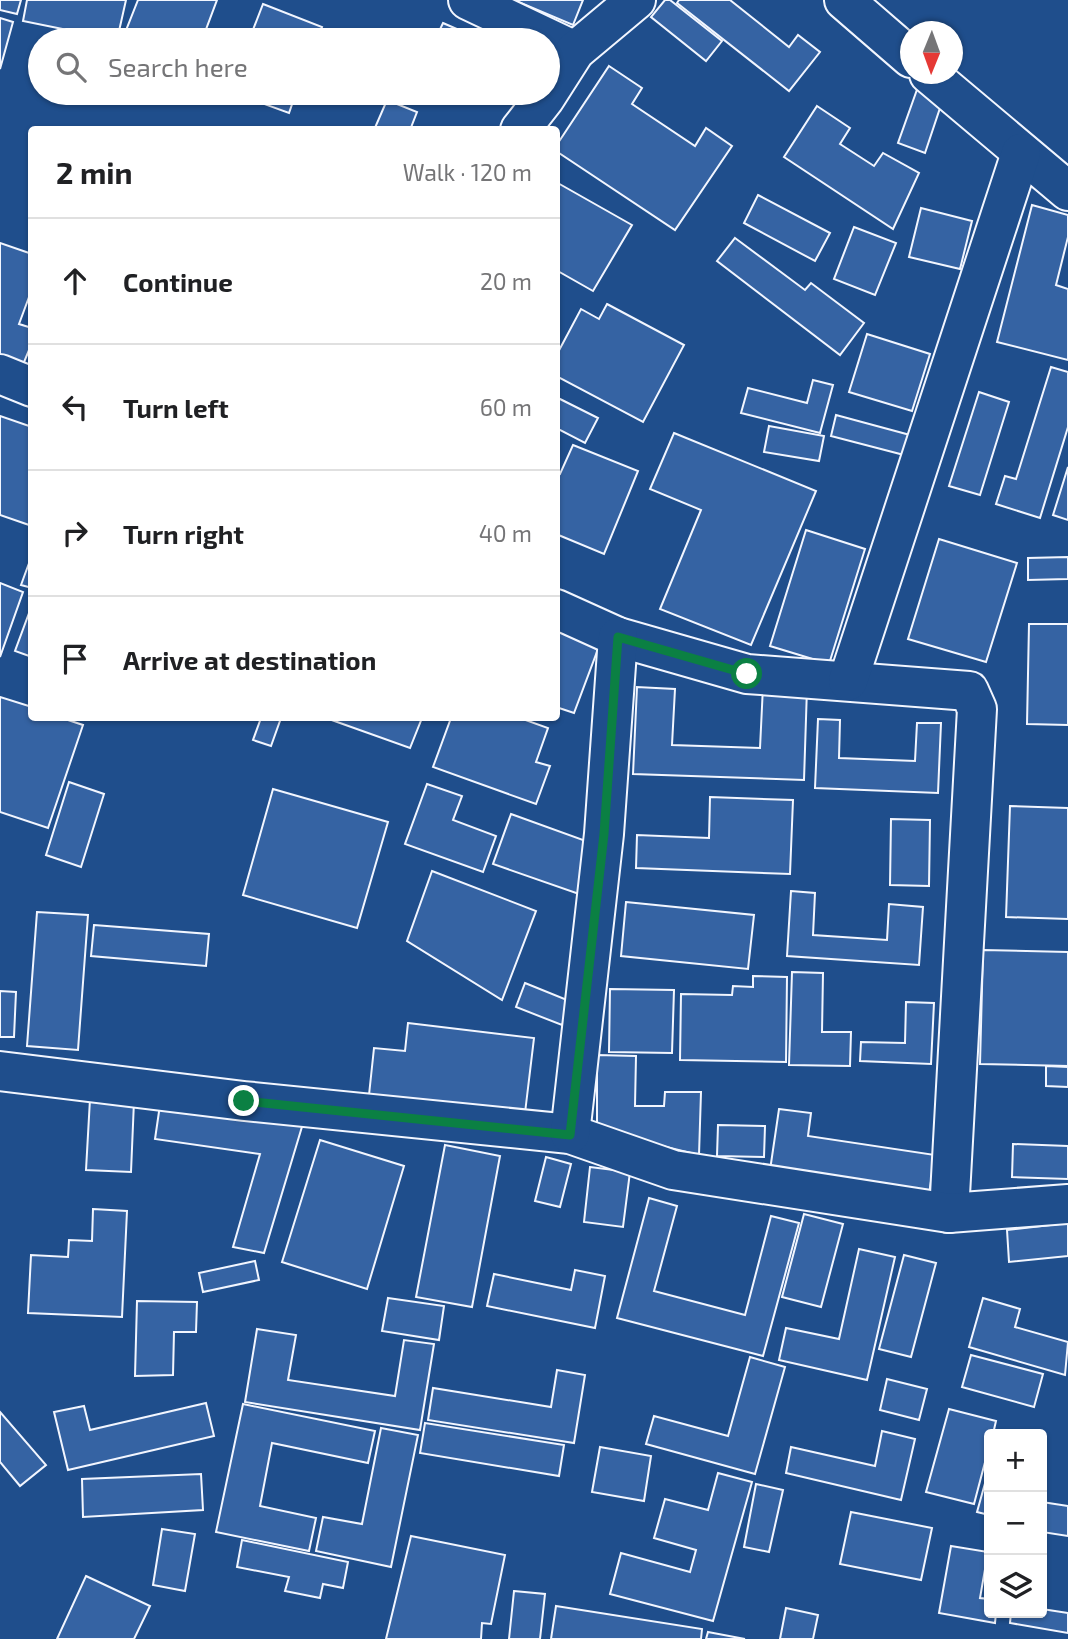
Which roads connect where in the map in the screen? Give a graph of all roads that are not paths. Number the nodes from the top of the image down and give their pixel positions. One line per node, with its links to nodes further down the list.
1 (468, 0): 4 (street)
2 (636, 0): 7 (street)
3 (844, 0): 6 (street)
4 (527, 28)
5 (560, 44): 7 (street)
6 (900, 48)
7 (575, 51): 8 (street)
8 (560, 74)
9 (941, 84): 12 (street)
10 (540, 105): 11 (street)
11 (523, 126)
12 (1021, 153): 13 (street); 18 (street)
13 (1068, 191)
14 (0, 374): 15 (street)
15 (28, 385)
16 (560, 611): 17 (street)
17 (618, 637): 18 (street); 20 (street)
18 (848, 681): 22 (street)
19 (0, 1071): 20 (street)
20 (570, 1135): 22 (street)
21 (1068, 1203): 22 (street)
22 (949, 1213)

